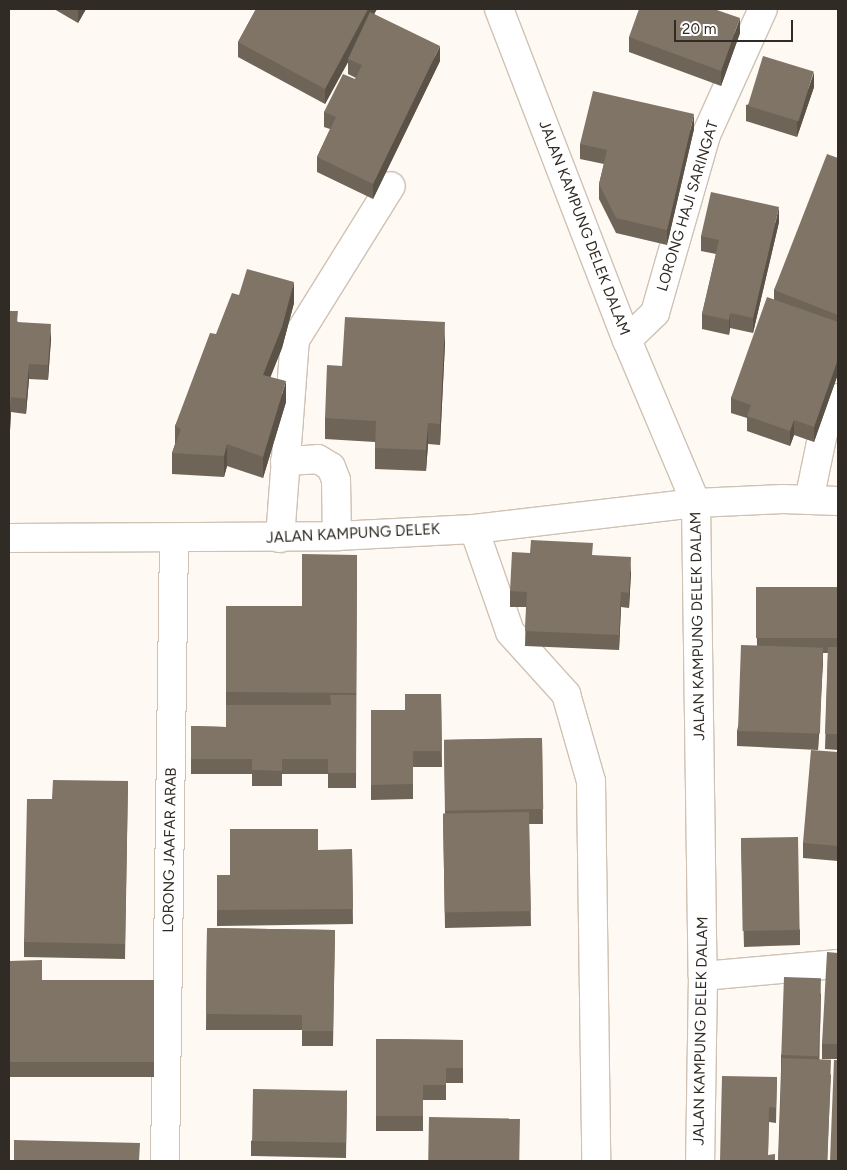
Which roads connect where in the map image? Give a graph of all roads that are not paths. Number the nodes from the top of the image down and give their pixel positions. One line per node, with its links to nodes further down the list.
1 (499, 9): 4 (street, JALAN KAMPUNG DELEK DALAM)
2 (763, 9): 4 (street, LORONG HAJI SARINGAT)
3 (390, 186): 6 (street)
4 (627, 340): 9 (street, JALAN KAMPUNG DELEK DALAM)
5 (838, 398): 7 (street)
6 (285, 461): 11 (street); 13 (street)
7 (809, 500): 8 (street, JALAN KAMPUNG DELEK); 9 (street, JALAN KAMPUNG DELEK)
8 (838, 501)
9 (696, 503): 10 (street, JALAN KAMPUNG DELEK); 16 (street, JALAN KAMPUNG DELEK DALAM)
10 (474, 529): 11 (street, JALAN KAMPUNG DELEK); 18 (street)
11 (337, 536): 13 (street, JALAN KAMPUNG DELEK)
12 (9, 538): 14 (street, JALAN KAMPUNG DELEK)
13 (280, 538): 14 (street, JALAN KAMPUNG DELEK)
14 (174, 539): 17 (street, LORONG JAAFAR ARAB)
15 (838, 964): 16 (street)
16 (703, 976): 19 (street, JALAN KAMPUNG DELEK DALAM)
17 (165, 1161)
18 (596, 1161)
19 (700, 1161)

